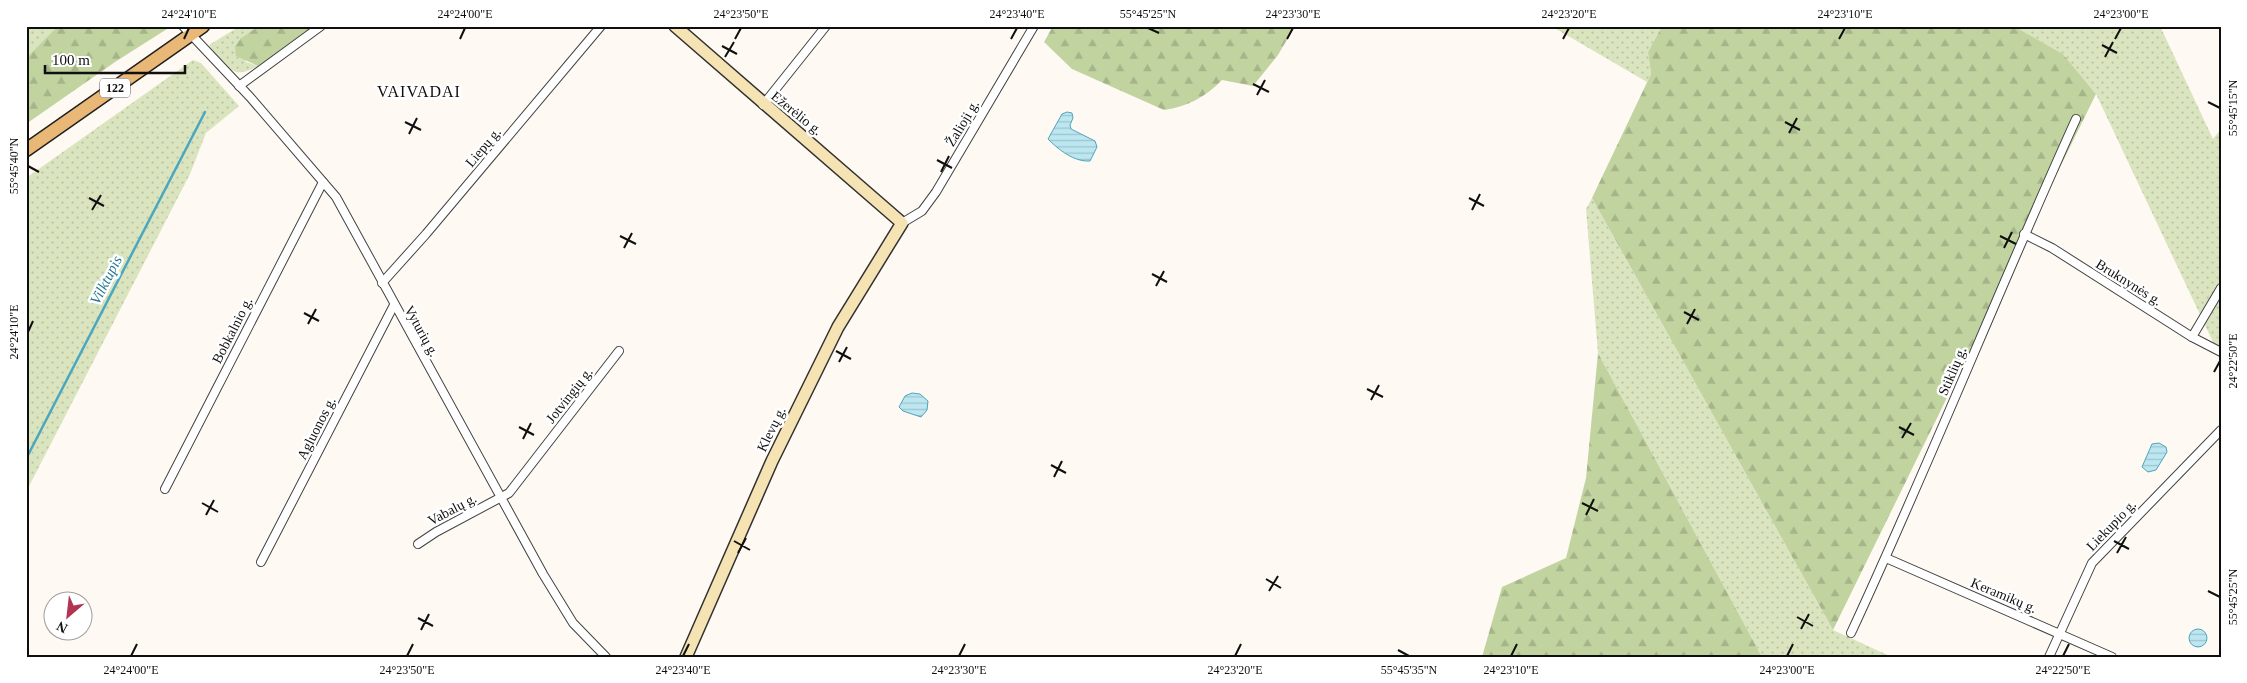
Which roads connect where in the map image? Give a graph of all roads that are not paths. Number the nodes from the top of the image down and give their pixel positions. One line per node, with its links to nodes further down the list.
1 (203, 26): 7 (main road, 122)
2 (321, 26): 8 (street)
3 (601, 26): 15 (street, Liepų g.)
4 (675, 26): 9 (main road, Ežerėlio g.)
5 (826, 26): 9 (street)
6 (1034, 26): 13 (street, Žalioji g.)
7 (187, 30): 8 (street, Vyturių g.); 11 (main road, 122)
8 (239, 86): 12 (street, Vyturių g.)
9 (763, 104): 13 (main road, Ežerėlio g.)
10 (2076, 119): 14 (street, Stiklių g.)
11 (26, 150)
12 (323, 182): 15 (street, Vyturių g.); 22 (street, Bobkalnio g.)
13 (902, 223): 30 (main road, Klevų g.)
14 (2024, 234): 18 (street, Bruknynės g.); 25 (street, Stiklių g.)
15 (382, 283): 17 (street, Vyturių g.)
16 (2221, 288): 18 (street)
17 (394, 305): 23 (street, Vyturių g.); 26 (street, Agluonos g.)
18 (2192, 336): 20 (street, Bruknynės g.)
19 (619, 351): 23 (street, Jotvingių g.)
20 (2221, 352)
21 (2221, 430): 28 (street, Liekupio g.)
22 (165, 489)
23 (500, 498): 24 (street, Vabalų g.); 29 (street, Vyturių g.)
24 (418, 544)
25 (1886, 558): 27 (street, Stiklių g.); 28 (street, Keramikų g.)
26 (261, 562)
27 (1850, 632)
28 (2060, 632): 31 (street, Liekupio g.); 32 (street, Keramikų g.)
29 (606, 657)
30 (686, 657)
31 (2049, 657)
32 (2112, 657)

